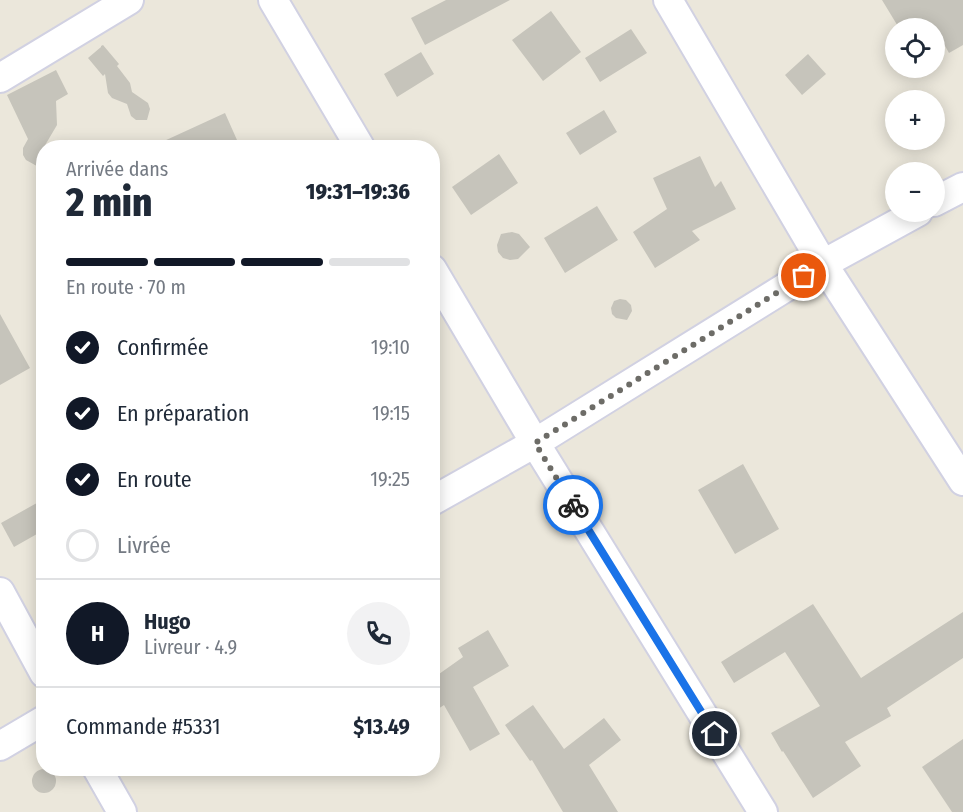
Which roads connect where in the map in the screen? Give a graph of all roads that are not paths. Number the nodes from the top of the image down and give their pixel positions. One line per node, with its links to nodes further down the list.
1 (129, 0): 4 (street)
2 (273, 0): 5 (street)
3 (668, 0): 9 (street)
4 (0, 78)
5 (356, 140)
6 (963, 187): 7 (street)
7 (945, 196)
8 (900, 222): 9 (street)
9 (823, 264): 11 (street); 12 (street)
10 (440, 283): 11 (street)
11 (535, 443): 13 (street); 20 (street)
12 (963, 482)
13 (440, 496)
14 (0, 592): 15 (street)
15 (36, 658)
16 (36, 725): 17 (street)
17 (0, 746)
18 (101, 776): 19 (street)
19 (122, 812)
20 (763, 812)

